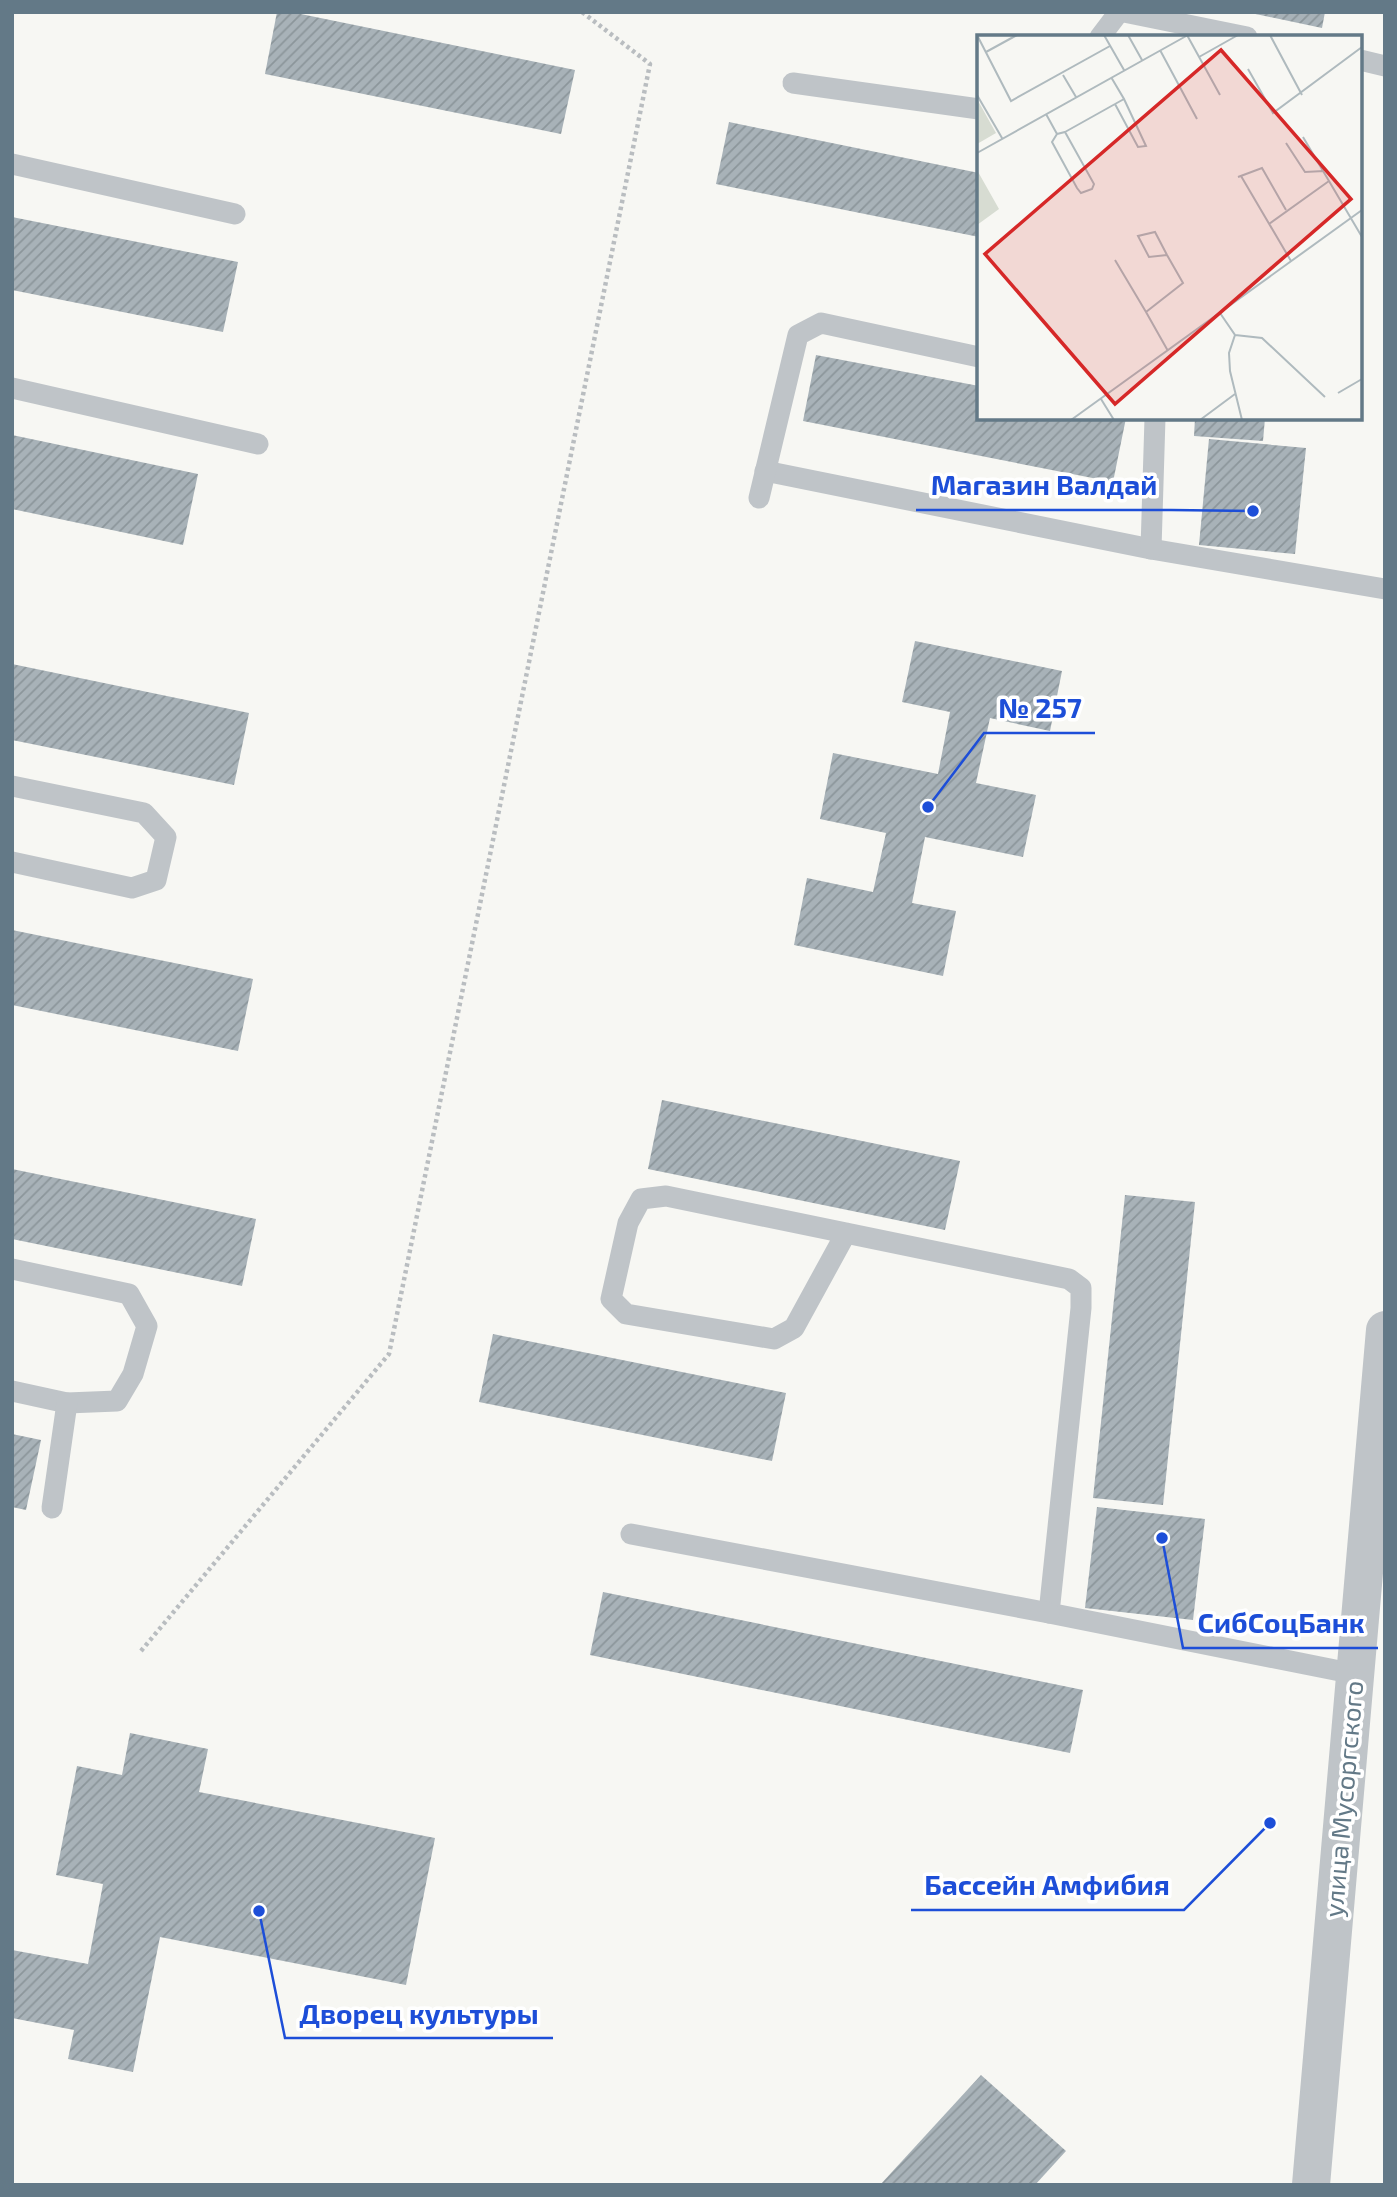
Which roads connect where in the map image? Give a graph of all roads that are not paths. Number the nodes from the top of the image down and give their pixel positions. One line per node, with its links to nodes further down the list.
1 (1119, 12): 4 (lane)
2 (1124, 12): 3 (lane)
3 (1197, 32): 5 (lane)
4 (1102, 35)
5 (1227, 35)
6 (1362, 60): 7 (lane)
7 (1385, 66)
8 (793, 83): 9 (lane)
9 (977, 109)
10 (12, 164): 11 (lane)
11 (235, 214)
12 (977, 357): 16 (lane)
13 (12, 388): 15 (lane)
14 (1155, 420): 18 (lane)
15 (258, 444)
16 (765, 471): 17 (lane); 18 (lane)
17 (759, 498)
18 (1151, 549): 19 (lane)
19 (1385, 589)
20 (12, 786): 21 (lane)
21 (12, 862)
22 (846, 1233): 22 (lane); 29 (lane)
23 (12, 1269): 26 (lane)
24 (1385, 1330): 30 (street, улица Мусоргского)
25 (12, 1391): 26 (lane)
26 (67, 1403): 27 (lane)
27 (52, 1508)
28 (631, 1534): 29 (lane)
29 (1049, 1613): 30 (lane)
30 (1355, 1674): 31 (street, улица Мусоргского)
31 (1311, 2185)

